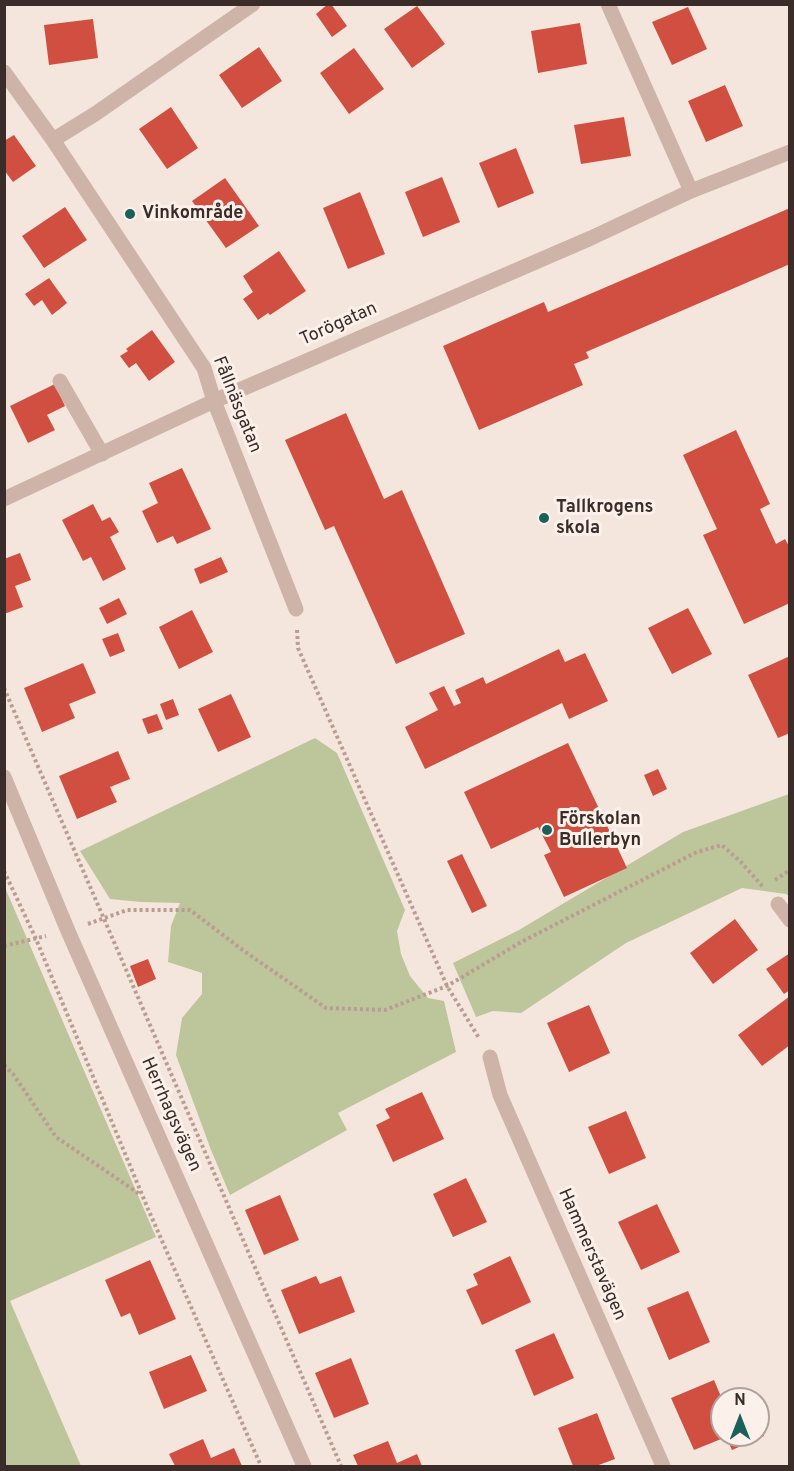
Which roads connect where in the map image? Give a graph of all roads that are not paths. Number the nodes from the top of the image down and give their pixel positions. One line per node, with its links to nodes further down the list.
1 (253, 4): 4 (street)
2 (608, 4): 6 (street)
3 (4, 72): 4 (street, Fållnäsgatan)
4 (53, 140): 8 (street, Fållnäsgatan)
5 (789, 152): 6 (street, Torögatan)
6 (691, 191): 8 (street, Torögatan)
7 (60, 381): 9 (street)
8 (214, 401): 9 (street, Torögatan); 11 (street, Fållnäsgatan)
9 (102, 453): 10 (street, Torögatan)
10 (4, 499)
11 (296, 609)
12 (4, 777): 16 (street, Herrhagsvägen)
13 (778, 904): 14 (street)
14 (789, 920)
15 (490, 1057): 17 (street, Hammerstavägen)
16 (304, 1467)
17 (663, 1467)

